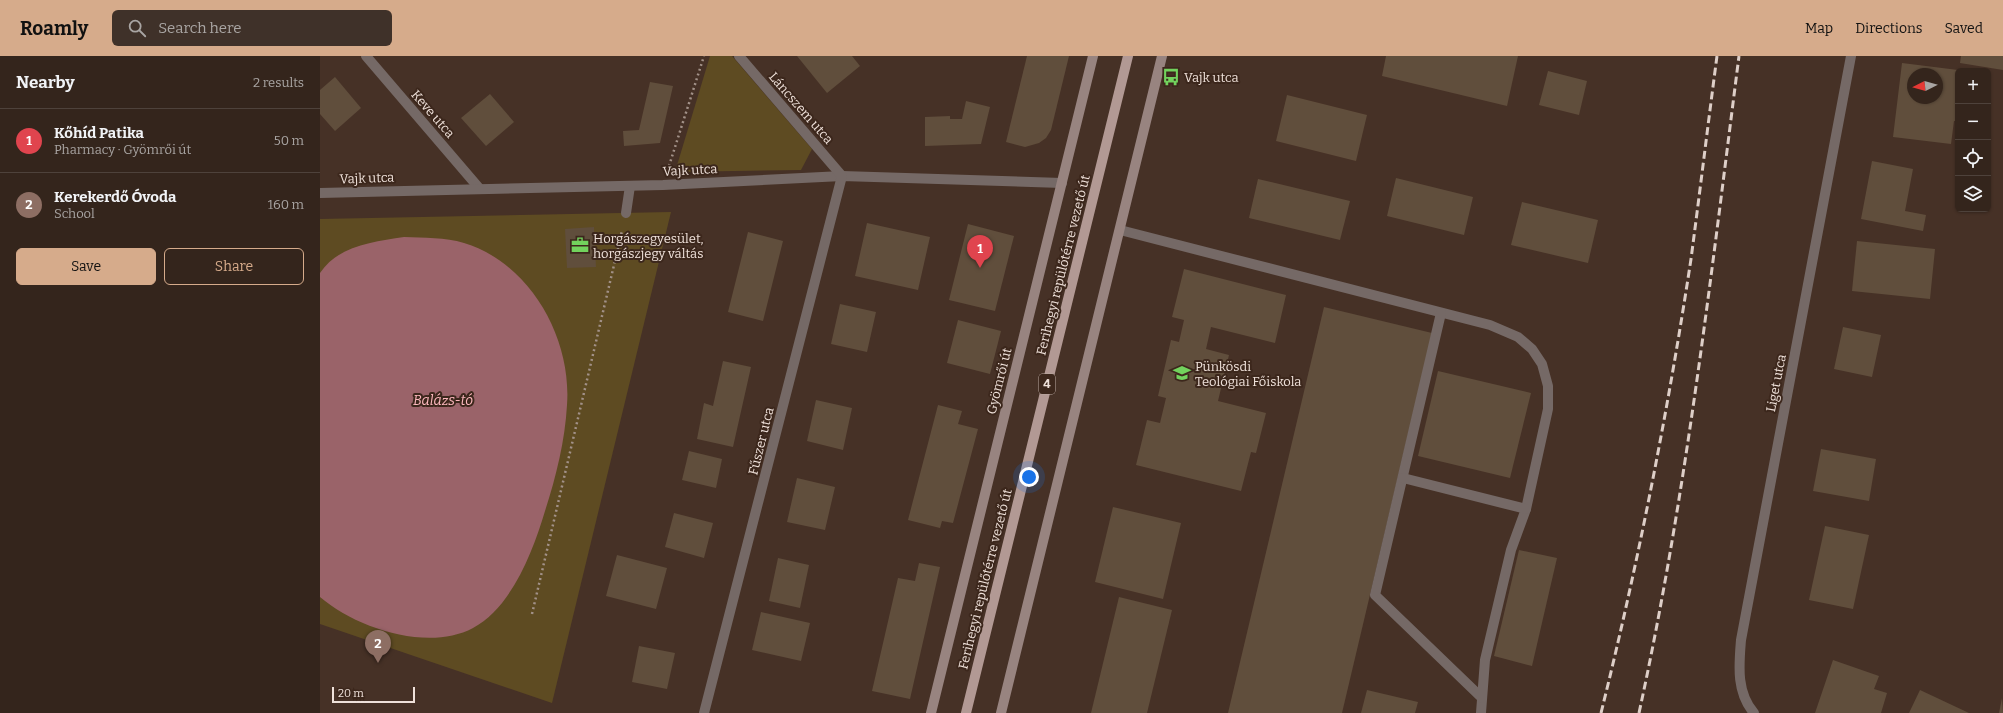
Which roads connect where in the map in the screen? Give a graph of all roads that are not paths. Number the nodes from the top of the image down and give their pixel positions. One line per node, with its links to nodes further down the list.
1 (366, 56): 10 (street, Keve utca)
2 (739, 56): 7 (street, Láncszem utca)
3 (1093, 56): 8 (street, Gyömrői út)
4 (1128, 56): 20 (main road, Ferihegyi repülőtérre vezető út / 4)
5 (1162, 56): 13 (street)
6 (1851, 56): 23 (street, Liget utca)
7 (842, 176): 8 (street, Vajk utca); 9 (street, Vajk utca); 18 (street, Fűszer utca)
8 (1062, 183): 19 (street, Gyömrői út)
9 (630, 186): 10 (street, Vajk utca); 12 (street)
10 (479, 188): 11 (street, Vajk utca)
11 (320, 193)
12 (626, 213)
13 (1120, 230): 14 (street); 21 (street)
14 (1441, 313): 15 (street); 16 (street)
15 (1403, 478): 16 (street); 17 (street)
16 (1526, 509): 17 (street)
17 (1482, 698): 22 (street)
18 (704, 713)
19 (931, 713)
20 (966, 713)
21 (1000, 713)
22 (1481, 713)
23 (1754, 713)

